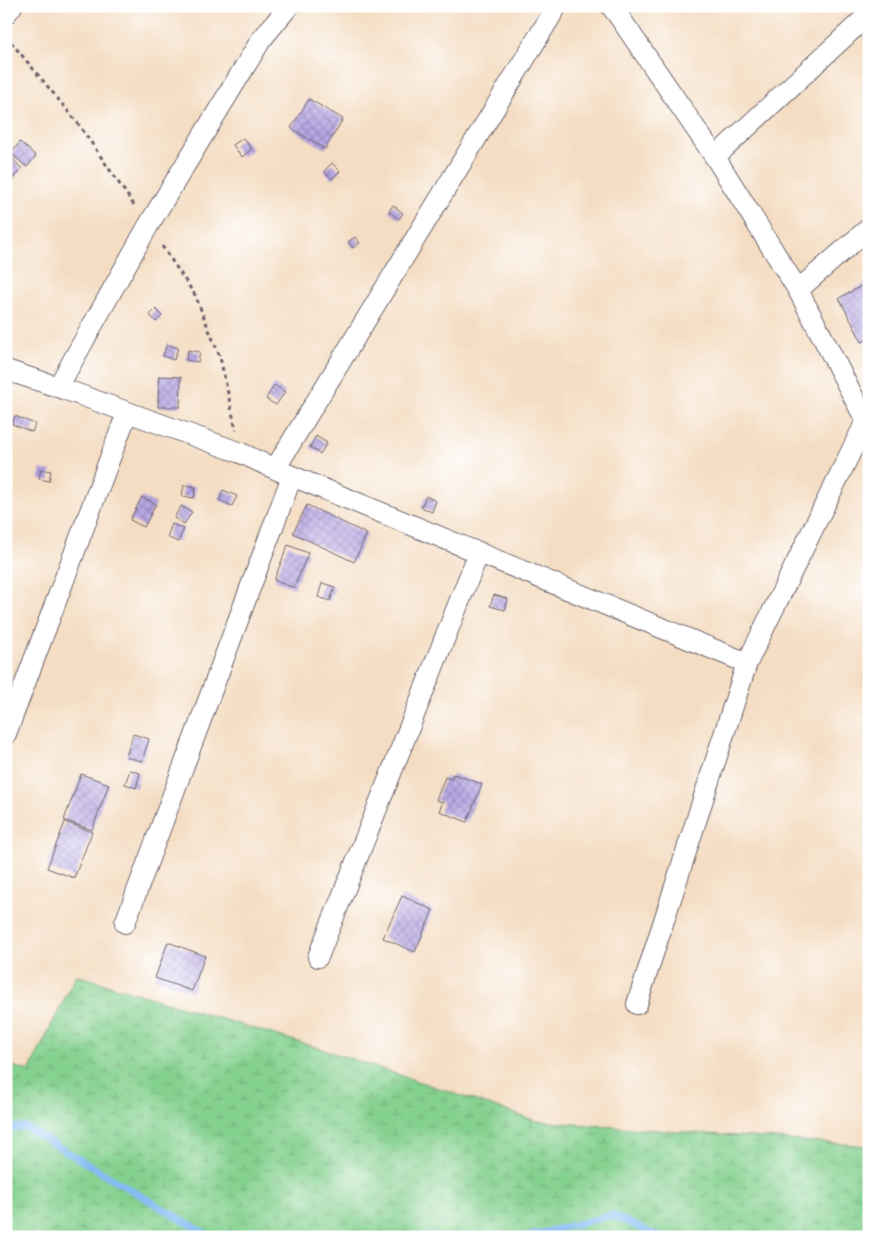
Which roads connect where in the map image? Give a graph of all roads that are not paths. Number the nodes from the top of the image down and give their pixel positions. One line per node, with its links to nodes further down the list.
1 (12, 6): 5 (street)
2 (289, 6): 11 (street)
3 (557, 6): 14 (street)
4 (619, 9): 7 (street)
5 (6, 14)
6 (869, 14): 7 (street)
7 (715, 157): 9 (street)
8 (869, 228): 9 (street)
9 (798, 290): 13 (street)
10 (6, 370): 11 (street)
11 (58, 387): 12 (street)
12 (128, 413): 14 (street); 17 (street)
13 (867, 420): 16 (street)
14 (283, 472): 15 (street); 18 (street)
15 (479, 552): 16 (street); 19 (street)
16 (748, 663): 20 (street)
17 (6, 734)
18 (124, 923)
19 (318, 957)
20 (636, 1004)

